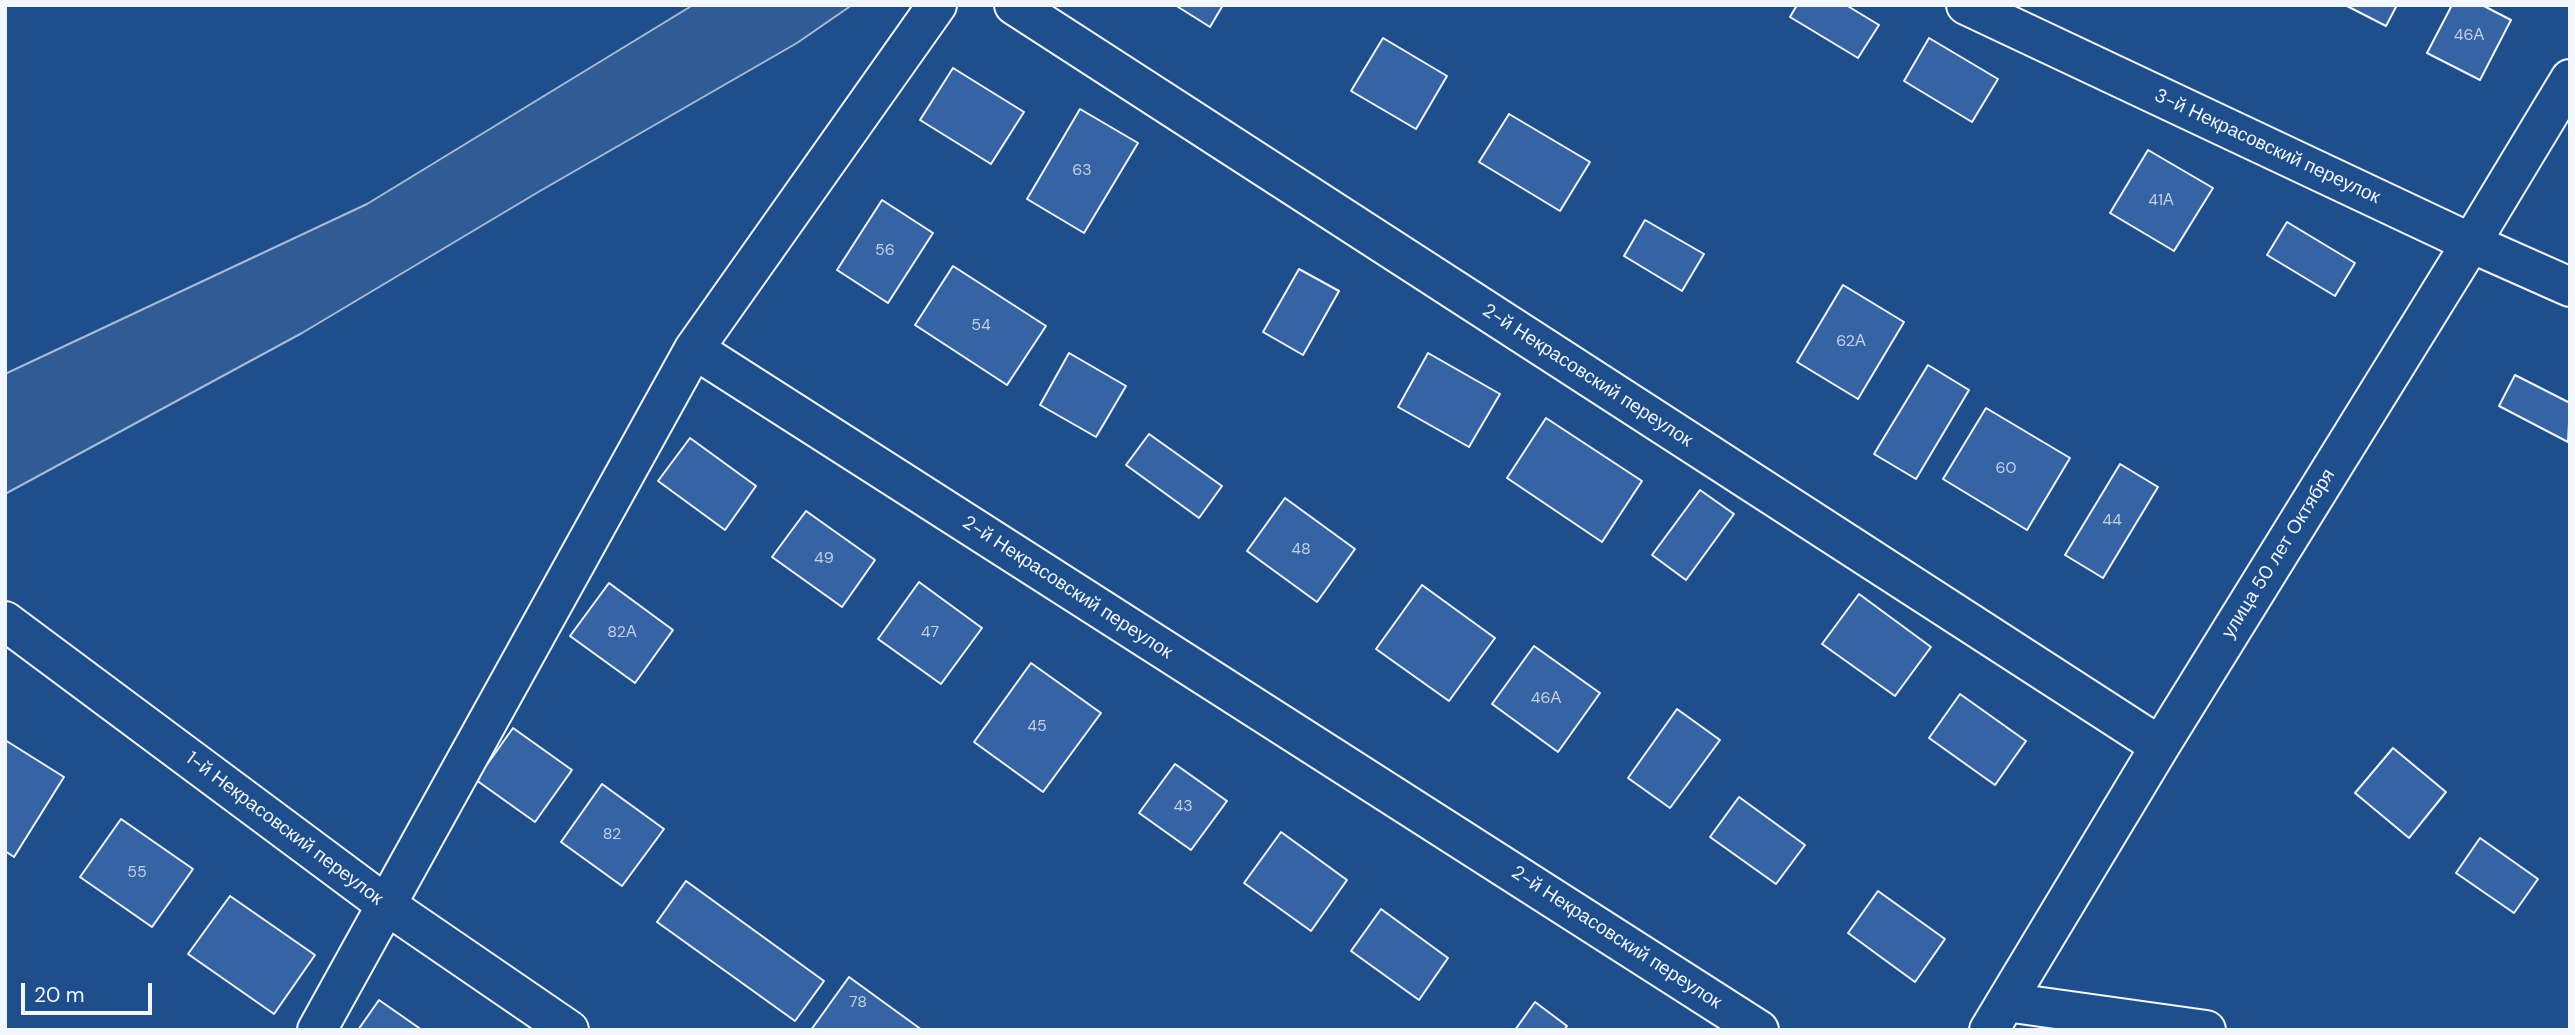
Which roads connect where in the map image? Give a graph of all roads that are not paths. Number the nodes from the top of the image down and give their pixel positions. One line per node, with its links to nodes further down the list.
1 (937, 5): 7 (street)
2 (1014, 5): 9 (street, 2-й Некрасовский переулок)
3 (1966, 5): 5 (street, 3-й Некрасовский переулок)
4 (2570, 79): 5 (street, улица 50 лет Октября)
5 (2471, 243): 6 (street, 3-й Некрасовский переулок); 9 (street, улица 50 лет Октября)
6 (2570, 287)
7 (694, 349): 10 (street); 14 (street, 2-й Некрасовский переулок)
8 (5, 621): 10 (street, 1-й Некрасовский переулок)
9 (2160, 746): 11 (street, улица 50 лет Октября)
10 (385, 904): 12 (street); 13 (street, 1-й Некрасовский переулок)
11 (1998, 1016): 15 (street)
12 (317, 1030)
13 (569, 1030)
14 (1759, 1030)
15 (2206, 1030)

